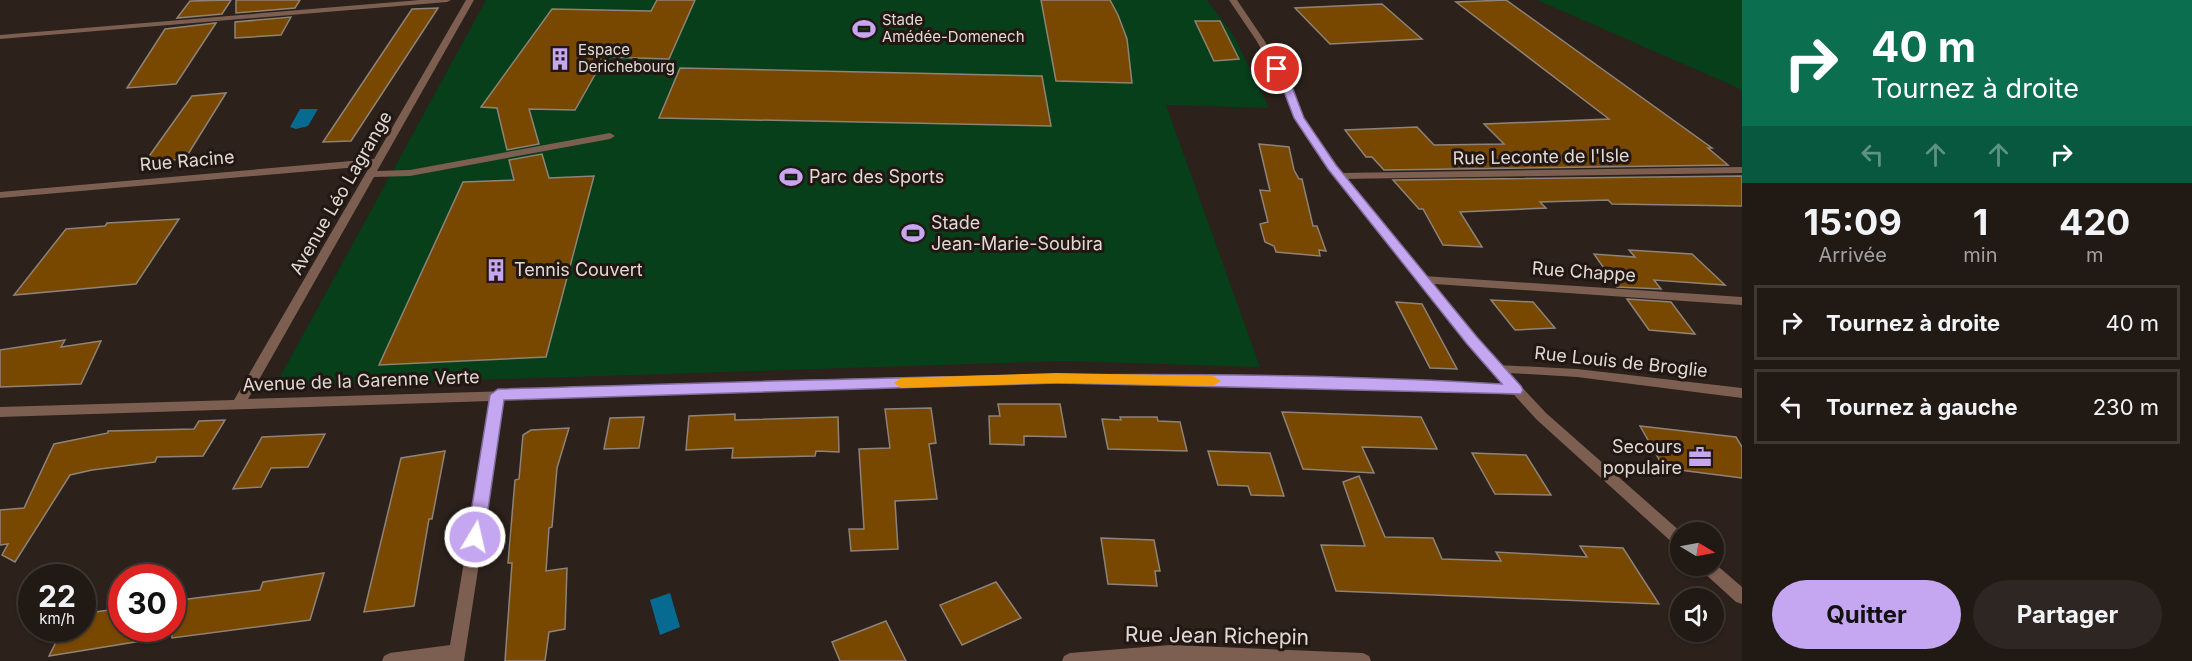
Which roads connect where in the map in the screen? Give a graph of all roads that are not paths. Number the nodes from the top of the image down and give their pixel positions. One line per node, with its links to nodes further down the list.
1 (447, 0): 4 (street)
2 (470, 0): 7 (street, Avenue Léo Lagrange)
3 (1233, 0): 10 (street)
4 (372, 3): 5 (street)
5 (0, 37)
6 (610, 136): 9 (street)
7 (378, 162): 9 (street, Avenue Léo Lagrange); 11 (street, Rue Racine)
8 (1742, 170): 10 (street, Rue Leconte de l'Isle)
9 (370, 174): 18 (street, Avenue Léo Lagrange)
10 (1340, 176): 12 (street)
11 (0, 195)
12 (1424, 280): 13 (street, Rue Chappe); 14 (street)
13 (1742, 301)
14 (1497, 369): 15 (street); 16 (street, Rue Louis de Broglie)
15 (1515, 390): 17 (street, Avenue de la Garenne Verte); 20 (street)
16 (1742, 393)
17 (498, 395): 18 (street, Avenue de la Garenne Verte); 23 (street)
18 (239, 403): 19 (street, Avenue de la Garenne Verte)
19 (0, 412)
20 (1670, 532)
21 (1718, 576): 22 (street)
22 (1742, 597)
23 (457, 656): 24 (street)
24 (390, 661)
25 (1070, 661): 26 (street, Rue Jean Richepin)
26 (1363, 661)

